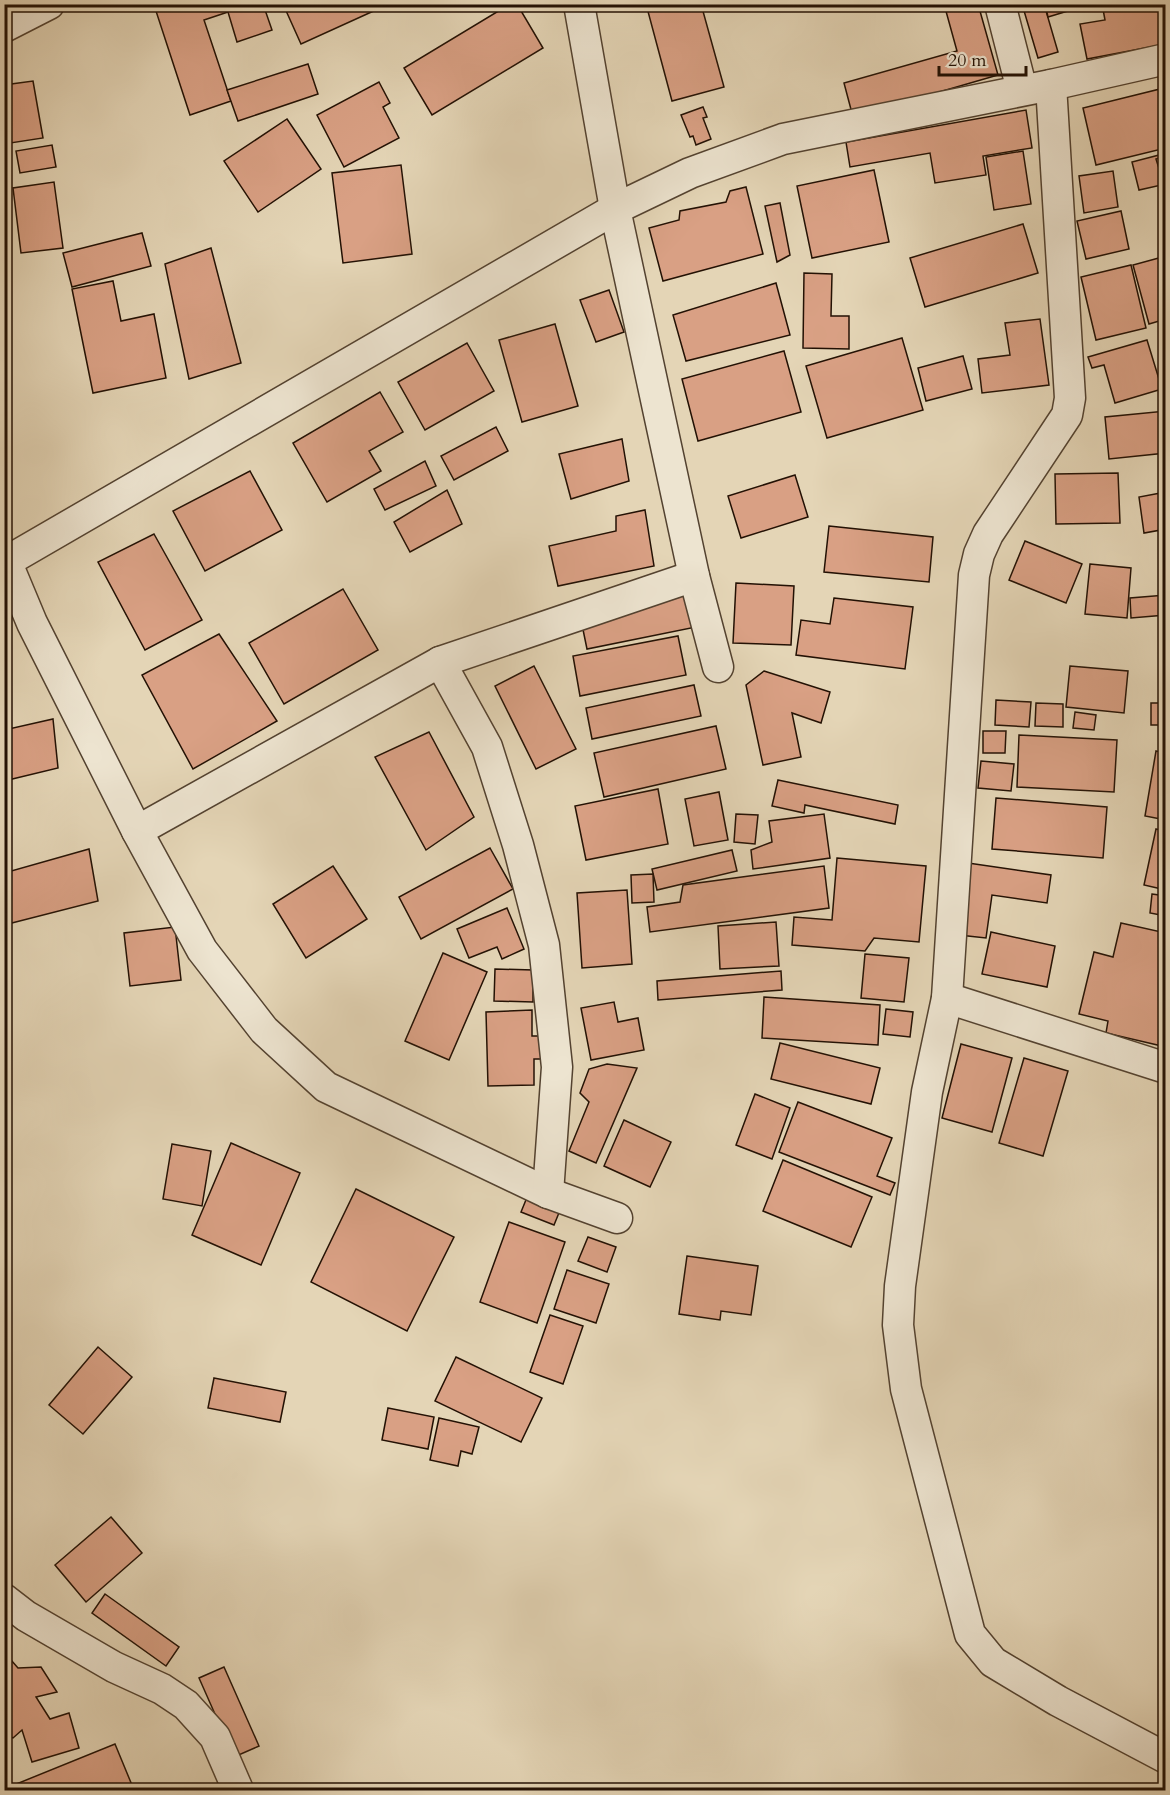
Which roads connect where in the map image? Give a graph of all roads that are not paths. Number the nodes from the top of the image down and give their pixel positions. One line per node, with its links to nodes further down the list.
1 (49, 4): 4 (street)
2 (579, 4): 8 (street)
3 (1000, 4): 7 (street)
4 (4, 27)
5 (1166, 59): 6 (street)
6 (1051, 85): 7 (street); 14 (street)
7 (1022, 90): 8 (street)
8 (615, 209): 9 (street); 10 (street)
9 (5, 561): 13 (street)
10 (694, 576): 11 (street); 12 (street)
11 (440, 662): 13 (street); 16 (street)
12 (718, 668)
13 (137, 831): 16 (street)
14 (946, 998): 15 (street); 19 (street)
15 (1166, 1068)
16 (548, 1193): 17 (street)
17 (617, 1218)
18 (4, 1599): 20 (street)
19 (1166, 1758)
20 (238, 1791)

